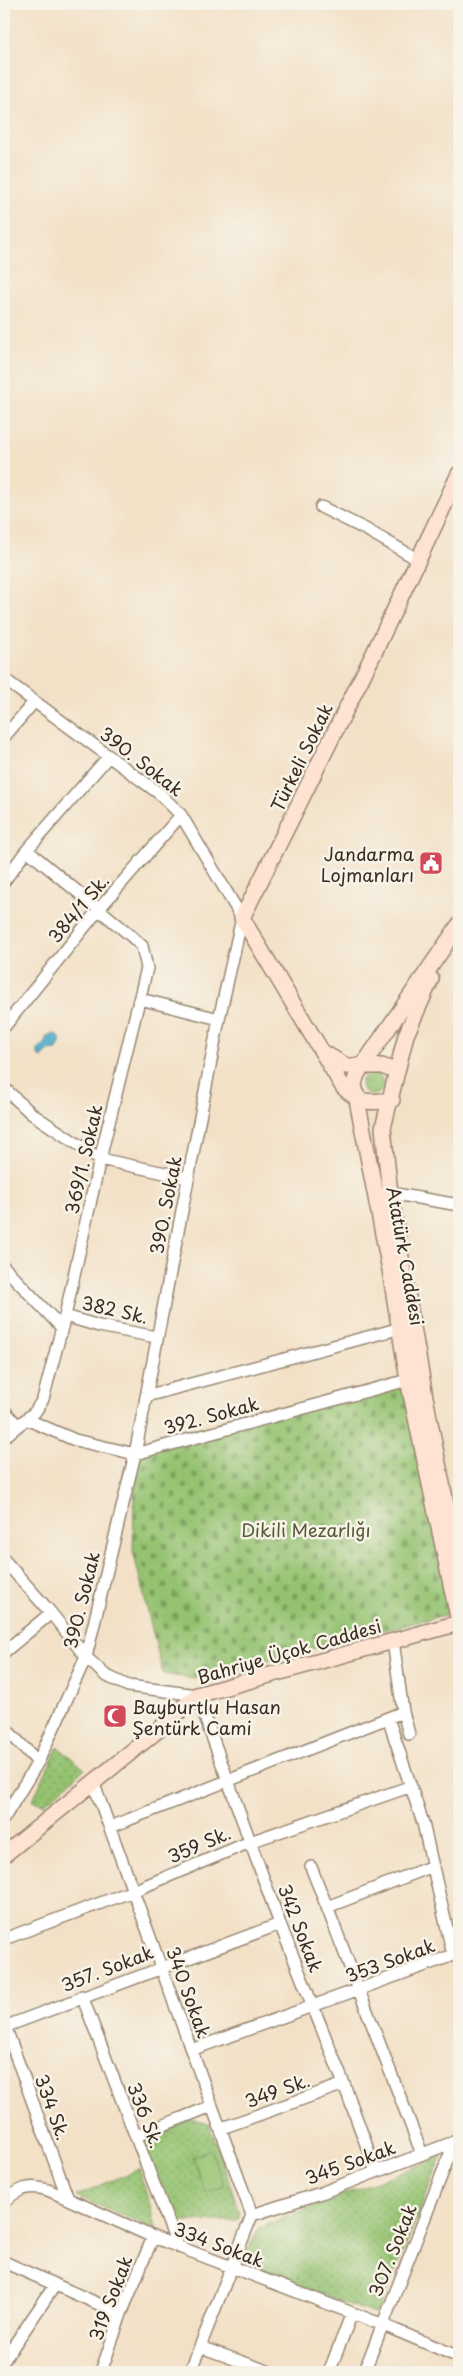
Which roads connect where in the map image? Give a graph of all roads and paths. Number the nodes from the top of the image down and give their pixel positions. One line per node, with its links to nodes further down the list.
1 (459, 474): 3 (main road, Türkeli Sokak)
2 (321, 507): 3 (street)
3 (417, 559): 12 (main road, Türkeli Sokak)
4 (4, 679): 5 (street, 390. Sokak)
5 (34, 702): 6 (street); 7 (street, 390. Sokak)
6 (4, 737)
7 (109, 756): 8 (street, 390. Sokak); 9 (street)
8 (182, 815): 11 (street, 384/1 Sk.); 12 (street, 390. Sokak)
9 (27, 850): 10 (street); 11 (street, 369/1. Sokak)
10 (4, 881)
11 (99, 909): 14 (street, 369/1. Sokak); 16 (street, 384/1 Sk.)
12 (242, 918): 15 (street, 390. Sokak); 17 (main road)
13 (459, 925): 18 (main road, Atatürk Caddesi); 19 (main road, Atatürk Caddesi)
14 (140, 999): 15 (street); 23 (street, 369/1. Sokak)
15 (219, 1019): 24 (street, 390. Sokak)
16 (4, 1027)
17 (320, 1050): 18 (main road); 21 (main road)
18 (364, 1065): 19 (main road); 21 (main road, Atatürk Caddesi)
19 (397, 1072): 22 (main road, Atatürk Caddesi)
20 (4, 1088): 23 (street)
21 (356, 1100): 22 (main road); 30 (main road, Atatürk Caddesi)
22 (392, 1100): 25 (main road, Atatürk Caddesi)
23 (100, 1159): 24 (street); 28 (street, 369/1. Sokak)
24 (188, 1178): 31 (street, 390. Sokak)
25 (390, 1193): 26 (street); 39 (main road, Atatürk Caddesi)
26 (459, 1205)
27 (4, 1267): 29 (street)
28 (65, 1316): 29 (street, 369/1. Sokak); 31 (street, 382 Sk.)
29 (62, 1328): 35 (street, 369/1. Sokak)
30 (401, 1328): 32 (main road, Atatürk Caddesi); 33 (street)
31 (156, 1337): 33 (street, 390. Sokak)
32 (408, 1380): 37 (street, 392. Sokak); 41 (main road, Atatürk Caddesi)
33 (146, 1396): 37 (street, 390. Sokak)
34 (4, 1410): 35 (street)
35 (21, 1422): 36 (street, 369/1. Sokak); 37 (street, 392. Sokak)
36 (4, 1437)
37 (135, 1454): 44 (street, 390. Sokak)
38 (4, 1560): 40 (street)
39 (459, 1570)
40 (51, 1613): 43 (street); 44 (street)
41 (459, 1623): 42 (main road, Bahriye Üçok Caddesi)
42 (393, 1642): 45 (main road, Bahriye Üçok Caddesi); 46 (street)
43 (4, 1652)
44 (86, 1657): 45 (street); 50 (street, 390. Sokak)
45 (196, 1695): 51 (street, 342 Sokak); 52 (main road, Bahriye Üçok Caddesi)
46 (404, 1712): 47 (street); 49 (street)
47 (388, 1718): 51 (street); 53 (street)
48 (4, 1727): 50 (street)
49 (410, 1734)
50 (38, 1762): 54 (street, 390. Sokak)
51 (228, 1780): 55 (street); 56 (street, 342 Sokak)
52 (93, 1782): 55 (street, 340 Sokak); 57 (main road, Bahriye Üçok Caddesi)
53 (409, 1787): 56 (street, 359 Sk.); 58 (street)
54 (4, 1818)
55 (110, 1827): 60 (street, 340 Sokak)
56 (250, 1842): 60 (street, 359 Sk.); 62 (street, 342 Sokak)
57 (4, 1856)
58 (434, 1866): 61 (street); 64 (street)
59 (311, 1867): 61 (street)
60 (133, 1890): 63 (street, 359 Sk.); 65 (street, 340 Sokak)
61 (327, 1907): 66 (street)
62 (280, 1924): 65 (street, 357. Sokak); 68 (street, 342 Sokak)
63 (4, 1940)
64 (456, 1954): 66 (street, 353 Sokak)
65 (161, 1966): 67 (street, 357. Sokak); 70 (street, 340 Sokak)
66 (358, 1991): 68 (street, 353 Sokak); 76 (street)
67 (82, 1996): 69 (street, 357. Sokak); 74 (street, 336 Sk.)
68 (313, 2006): 70 (street, 353 Sokak); 71 (street, 342 Sokak)
69 (4, 2026): 78 (street, 334 Sk.)
70 (191, 2050): 72 (street, 340 Sokak)
71 (344, 2084): 73 (street, 349 Sk.); 77 (street, 342 Sokak)
72 (212, 2106): 73 (street, 340 Sokak); 74 (street)
73 (222, 2128): 80 (street, 340 Sokak)
74 (136, 2136): 82 (street, 336 Sk.)
75 (457, 2141): 76 (street, 345 Sokak); 88 (street, 307. Sokak)
76 (422, 2154): 77 (street, 345 Sokak)
77 (376, 2172): 80 (street, 345 Sokak)
78 (68, 2199): 79 (street, 334 Sokak); 81 (street, 334 Sokak)
79 (4, 2202)
80 (252, 2215): 84 (street)
81 (153, 2237): 82 (street, 334 Sokak); 87 (street, 319 Sokak)
82 (178, 2247): 84 (street, 334 Sokak)
83 (4, 2262): 85 (street)
84 (231, 2268): 86 (street, 334 Sokak); 89 (street)
85 (55, 2285): 87 (street); 91 (street)
86 (352, 2313): 88 (street, 334 Sokak); 95 (street)
87 (121, 2314): 92 (street, 319 Sokak)
88 (381, 2324): 90 (street, 334 Sokak); 96 (street, 307. Sokak)
89 (200, 2347): 93 (street); 94 (street)
90 (459, 2357)
91 (4, 2360)
92 (101, 2372)
93 (190, 2372)
94 (270, 2372)
95 (329, 2372)
96 (364, 2372)

